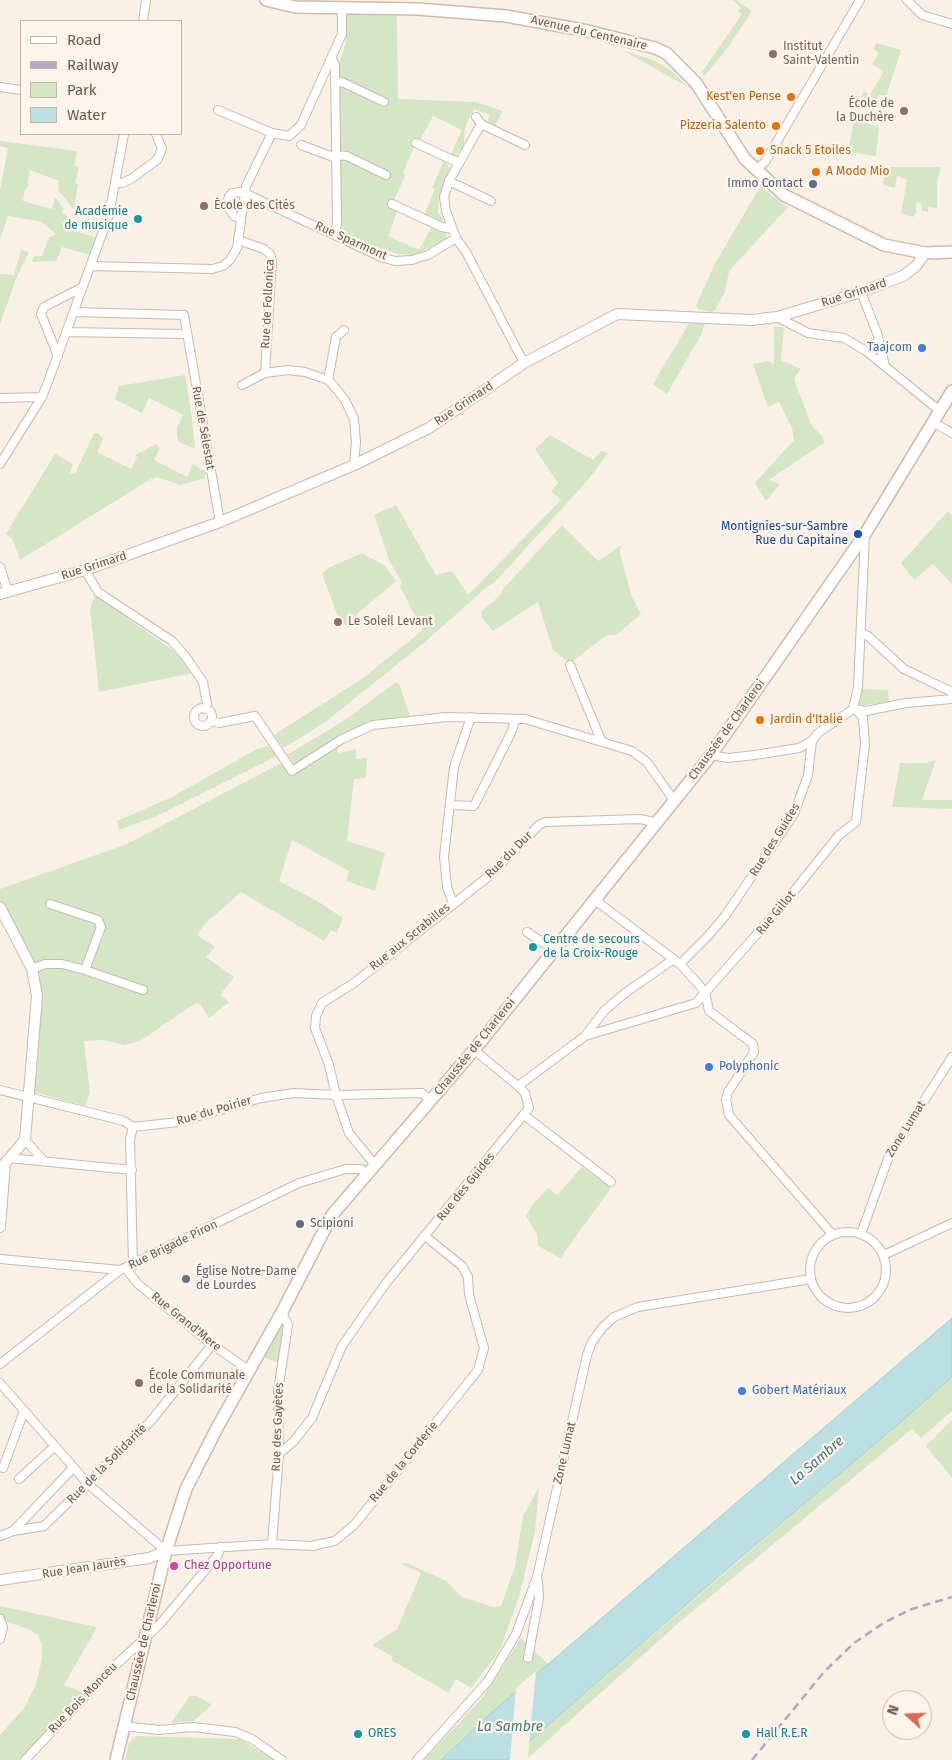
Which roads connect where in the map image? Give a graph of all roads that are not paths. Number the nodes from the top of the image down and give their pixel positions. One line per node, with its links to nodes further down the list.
1 (146, 0): 7 (street)
2 (266, 0): 6 (main road, Avenue du Centenaire)
3 (860, 0): 23 (street)
4 (907, 0): 8 (street)
5 (417, 4): 6 (main road, Avenue du Centenaire); 23 (main road, Avenue du Centenaire)
6 (342, 8): 9 (street)
7 (143, 20)
8 (952, 24)
9 (332, 59): 10 (street); 15 (street)
10 (335, 81): 13 (street); 21 (street)
11 (0, 87): 12 (street)
12 (20, 90)
13 (384, 102)
14 (218, 110): 15 (street)
15 (272, 133): 27 (street)
16 (124, 135): 26 (street)
17 (156, 135): 26 (street)
18 (416, 143): 22 (street)
19 (301, 145): 21 (street)
20 (525, 145): 22 (street)
21 (336, 157): 24 (street); 32 (street)
22 (459, 163): 25 (street)
23 (755, 170): 36 (main road, Avenue du Centenaire)
24 (386, 175)
25 (449, 181): 28 (street); 31 (street)
26 (116, 183): 37 (street)
27 (246, 194): 30 (street); 30 (street); 32 (street, Rue Sparmont)
28 (491, 201)
29 (392, 204): 31 (street)
30 (240, 219): 34 (street)
31 (452, 229): 33 (street)
32 (334, 234): 33 (street, Rue Sparmont)
33 (456, 238): 46 (street)
34 (238, 240): 37 (street); 48 (street, Rue de Follonica)
35 (952, 252): 36 (main road, Avenue du Centenaire)
36 (925, 254): 39 (street, Rue Grimard)
37 (91, 266): 38 (street)
38 (83, 287): 40 (street); 45 (street)
39 (861, 292): 41 (street, Rue Grimard); 47 (street)
40 (74, 312): 43 (street); 44 (street, Rue de Sélestat)
41 (777, 317): 46 (street, Rue Grimard); 47 (street)
42 (344, 330): 49 (street)
43 (66, 332): 44 (street); 45 (street)
44 (186, 334): 59 (street, Rue de Sélestat)
45 (58, 356): 52 (street)
46 (524, 363): 58 (street, Rue Grimard)
47 (885, 366): 54 (street)
48 (265, 373): 49 (street); 50 (street)
49 (328, 380): 58 (street)
50 (242, 385)
51 (952, 391): 54 (main road, Chaussée de Charleroi)
52 (42, 397): 53 (street); 57 (street)
53 (0, 398)
54 (940, 411): 55 (main road, Chaussée de Charleroi)
55 (934, 423): 56 (street); 60 (main road, Chaussée de Charleroi)
56 (952, 433)
57 (0, 464)
58 (354, 465): 59 (street, Rue Grimard)
59 (220, 522): 62 (street, Rue Grimard)
60 (865, 534): 64 (street); 75 (main road, Chaussée de Charleroi)
61 (0, 567): 63 (street)
62 (85, 570): 63 (street, Rue Grimard); 68 (street)
63 (4, 593)
64 (862, 634): 66 (street); 69 (street)
65 (570, 665): 73 (street)
66 (952, 692)
67 (952, 699): 69 (street)
68 (205, 709): 72 (street); 72 (street)
69 (855, 710): 74 (street); 89 (street, Rue Gillot)
70 (472, 718): 71 (street); 72 (street); 77 (street, Rue aux Scrabilles)
71 (515, 720): 73 (street); 77 (street)
72 (211, 721)
73 (601, 740): 76 (street)
74 (812, 741): 75 (street); 85 (street, Rue des Guides)
75 (710, 755): 76 (main road, Chaussée de Charleroi)
76 (675, 802): 78 (main road, Chaussée de Charleroi)
77 (450, 804): 80 (street, Rue aux Scrabilles)
78 (658, 823): 79 (main road, Chaussée de Charleroi); 80 (street, Rue du Dur)
79 (595, 900): 84 (main road, Chaussée de Charleroi); 85 (street)
80 (453, 903): 95 (street, Rue aux Scrabilles)
81 (50, 904): 87 (street)
82 (0, 907): 86 (street)
83 (527, 932): 84 (street)
84 (554, 950): 91 (main road, Chaussée de Charleroi)
85 (677, 961): 89 (street); 90 (street, Rue des Guides)
86 (32, 968): 87 (street); 96 (street)
87 (85, 970): 88 (street)
88 (143, 990)
89 (706, 996): 90 (street, Rue Gillot); 109 (street)
90 (585, 1036): 93 (street, Rue des Guides)
91 (474, 1050): 93 (street); 97 (main road, Chaussée de Charleroi)
92 (952, 1057): 110 (street, Zone Lumat)
93 (518, 1086): 98 (street)
94 (0, 1090): 96 (street)
95 (336, 1095): 97 (street, Rue du Poirier); 99 (street, Rue du Poirier); 103 (street, Rue aux Scrabilles)
96 (30, 1098): 99 (street); 100 (street)
97 (431, 1101): 103 (main road, Chaussée de Charleroi)
98 (524, 1114): 106 (street); 111 (street, Rue des Guides)
99 (133, 1127): 104 (street)
100 (26, 1140): 101 (street); 102 (street)
101 (9, 1158): 102 (street); 105 (street)
102 (44, 1161): 104 (street)
103 (371, 1169): 114 (street, Rue Brigade Piron); 116 (main road, Chaussée de Charleroi)
104 (132, 1170): 114 (street)
105 (2, 1171): 108 (street)
106 (611, 1182)
107 (952, 1223): 112 (street)
108 (0, 1227)
109 (833, 1234): 110 (street); 115 (street)
110 (861, 1234): 112 (street)
111 (425, 1236): 123 (street, Rue des Guides); 130 (street, Rue de la Corderie)
112 (884, 1256): 115 (street)
113 (0, 1259): 114 (street)
114 (126, 1268): 117 (street, Rue Grand'Mere); 118 (street, Rue Brigade Piron)
115 (811, 1279): 133 (street, Zone Lumat)
116 (282, 1312): 119 (main road, Chaussée de Charleroi); 123 (street, Rue des Gayètes)
117 (212, 1345): 119 (street, Rue Grand'Mere); 127 (street, Rue de la Solidarité)
118 (0, 1364)
119 (250, 1371): 132 (main road, Chaussée de Charleroi)
120 (0, 1383): 121 (street)
121 (24, 1411): 122 (street); 124 (street)
122 (55, 1446): 125 (street); 126 (street)
123 (279, 1454): 130 (street, Rue des Gayètes)
124 (3, 1468)
125 (73, 1468): 127 (street); 128 (street)
126 (19, 1479)
127 (88, 1484): 128 (street, Rue de la Solidarité); 132 (street)
128 (13, 1531): 129 (street)
129 (0, 1536)
130 (272, 1544): 131 (street, Rue de la Corderie)
131 (220, 1547): 132 (street, Rue de la Corderie); 137 (street, Rue Bois Monceu)
132 (166, 1551): 134 (street, Rue Jean Jaurès); 137 (main road, Chaussée de Charleroi)
133 (537, 1577): 138 (street); 143 (street, Zone Lumat)
134 (0, 1580)
135 (0, 1619): 136 (street)
136 (0, 1639)
137 (144, 1641): 139 (main road, Chaussée de Charleroi); 140 (street, Rue Bois Monceu)
138 (528, 1658)
139 (124, 1726): 141 (main road, Chaussée de Charleroi); 142 (street)
140 (25, 1760)
141 (116, 1760)
142 (282, 1760)
143 (417, 1760)

